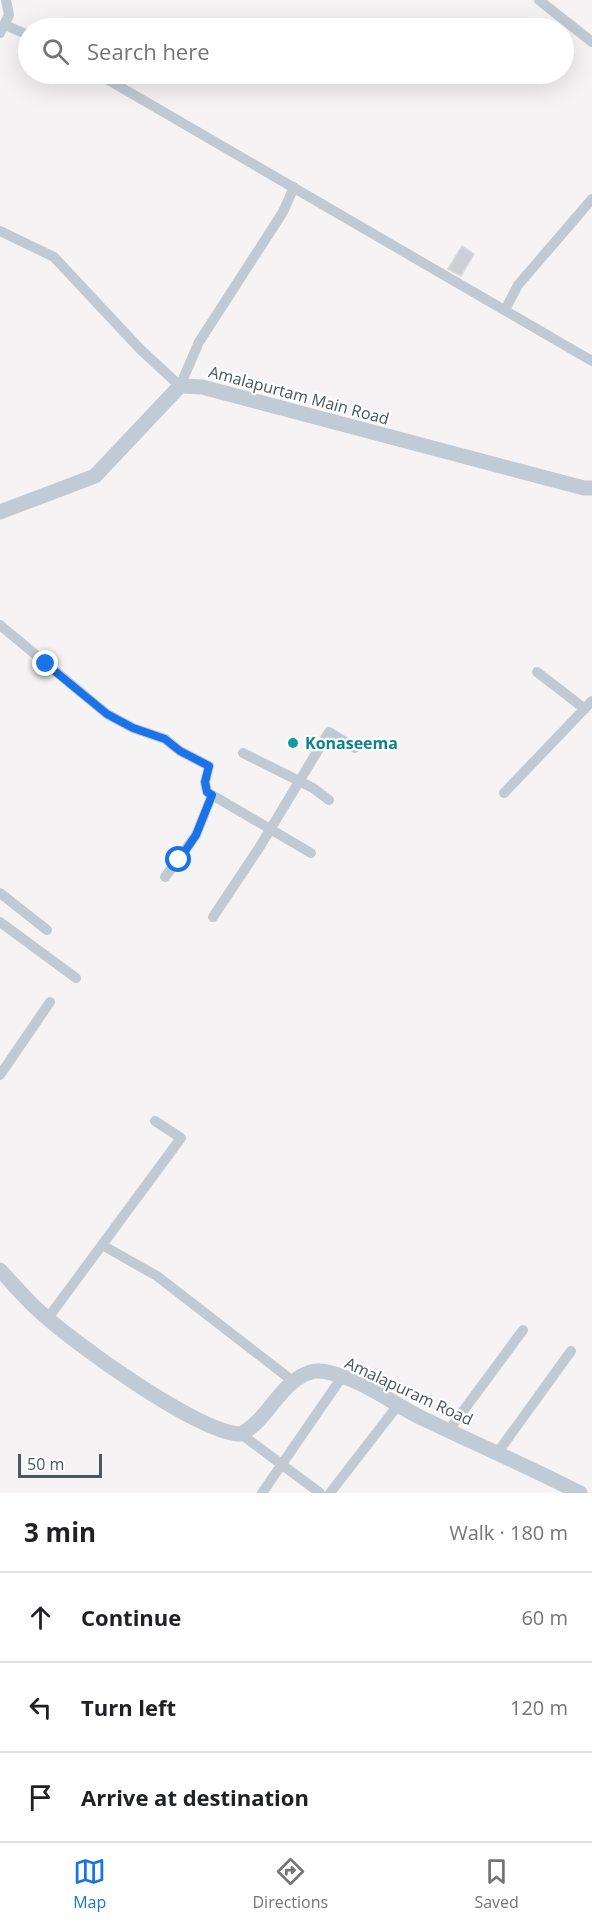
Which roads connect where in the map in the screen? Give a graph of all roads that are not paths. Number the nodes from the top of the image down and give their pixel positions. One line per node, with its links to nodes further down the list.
1 (6, 0): 5 (street)
2 (539, 0): 3 (street)
3 (562, 18)
4 (574, 28): 7 (street)
5 (2, 29): 6 (street)
6 (18, 33)
7 (592, 42)
8 (115, 84): 9 (street)
9 (294, 187): 12 (street); 14 (street)
10 (592, 199): 12 (street)
11 (0, 231): 14 (street)
12 (505, 310): 13 (street)
13 (592, 362)
14 (180, 386): 15 (street, Amalapurtam Main Road); 16 (street)
15 (589, 491)
16 (0, 512)
17 (0, 625): 24 (street)
18 (537, 672): 19 (street)
19 (588, 705): 23 (street)
20 (355, 748): 22 (street)
21 (243, 753): 22 (street)
22 (299, 781): 25 (street); 26 (street)
23 (504, 793)
24 (212, 795): 26 (street); 28 (street)
25 (329, 800)
26 (269, 829): 27 (street); 30 (street)
27 (310, 853)
28 (165, 877)
29 (0, 893): 32 (street)
30 (213, 917)
31 (0, 922): 33 (street)
32 (47, 930)
33 (76, 978)
34 (50, 1002): 35 (street)
35 (0, 1075)
36 (155, 1121): 37 (street)
37 (102, 1245): 39 (street); 43 (street)
38 (0, 1270): 39 (street)
39 (48, 1318): 46 (street)
40 (523, 1330): 45 (street)
41 (571, 1351): 47 (street)
42 (342, 1377): 43 (street, Amalapuram Road); 44 (street, Amalapuram Road); 48 (street)
43 (294, 1382): 46 (street, Amalapuram Road)
44 (398, 1405): 45 (street, Amalapuram Road); 51 (street)
45 (449, 1430): 47 (street, Amalapuram Road)
46 (241, 1434): 48 (street)
47 (498, 1452): 52 (street, Amalapuram Road)
48 (282, 1465): 49 (street); 50 (street)
49 (262, 1493)
50 (320, 1493)
51 (330, 1493)
52 (580, 1493)

